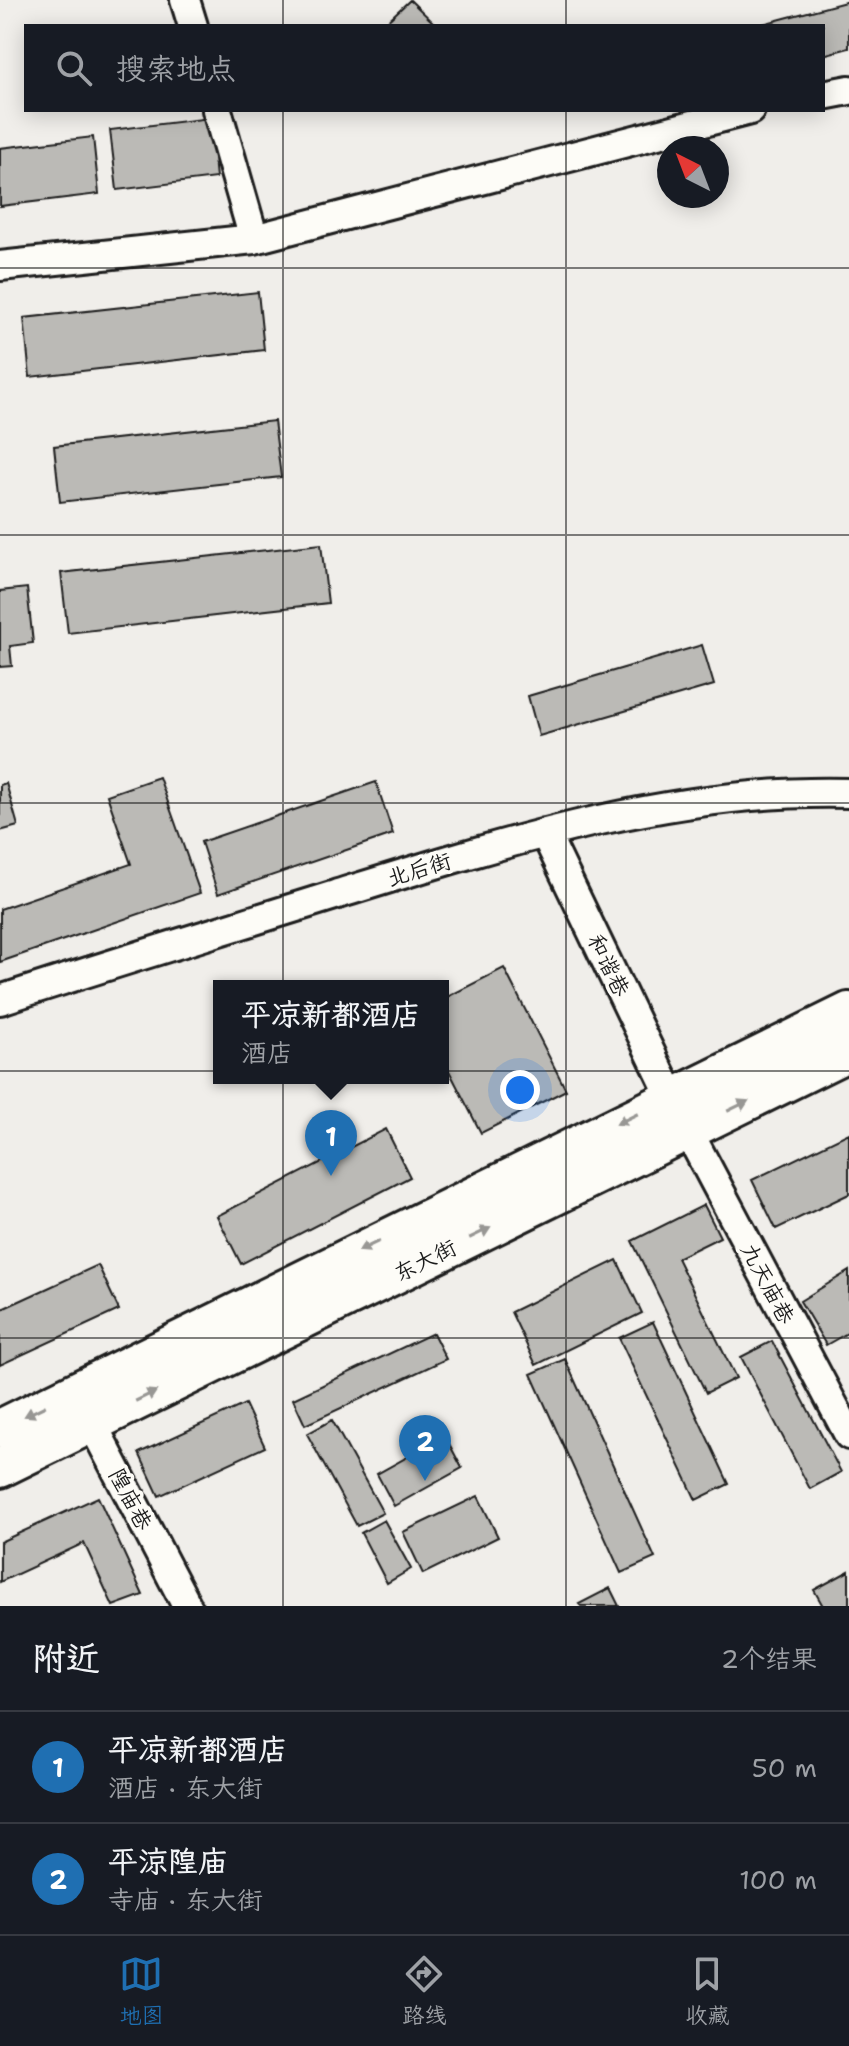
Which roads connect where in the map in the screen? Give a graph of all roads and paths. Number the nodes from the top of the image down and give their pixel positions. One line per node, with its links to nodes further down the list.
1 (185, 0): 2 (street)
2 (192, 24)
3 (849, 90): 4 (street)
4 (825, 95)
5 (218, 112): 7 (street)
6 (742, 112): 7 (street)
7 (254, 239): 8 (street)
8 (0, 266)
9 (849, 793): 10 (street, 北后街)
10 (545, 833): 11 (street, 北后街); 14 (street, 和谐巷)
11 (0, 1000)
12 (849, 1012): 14 (main road, 东大街)
13 (849, 1051): 15 (main road, 东大街, one-way to 13)
14 (673, 1096): 15 (street, 和谐巷); 16 (main road, 东大街, one-way to 16)
15 (688, 1131): 16 (main road, 东大街, one-way to 15); 18 (street, 九天庙巷)
16 (83, 1407): 17 (main road, 东大街, one-way to 17); 19 (main road, 东大街); 20 (street, 隍庙巷)
17 (0, 1429)
18 (849, 1435)
19 (0, 1468)
20 (187, 1606)

